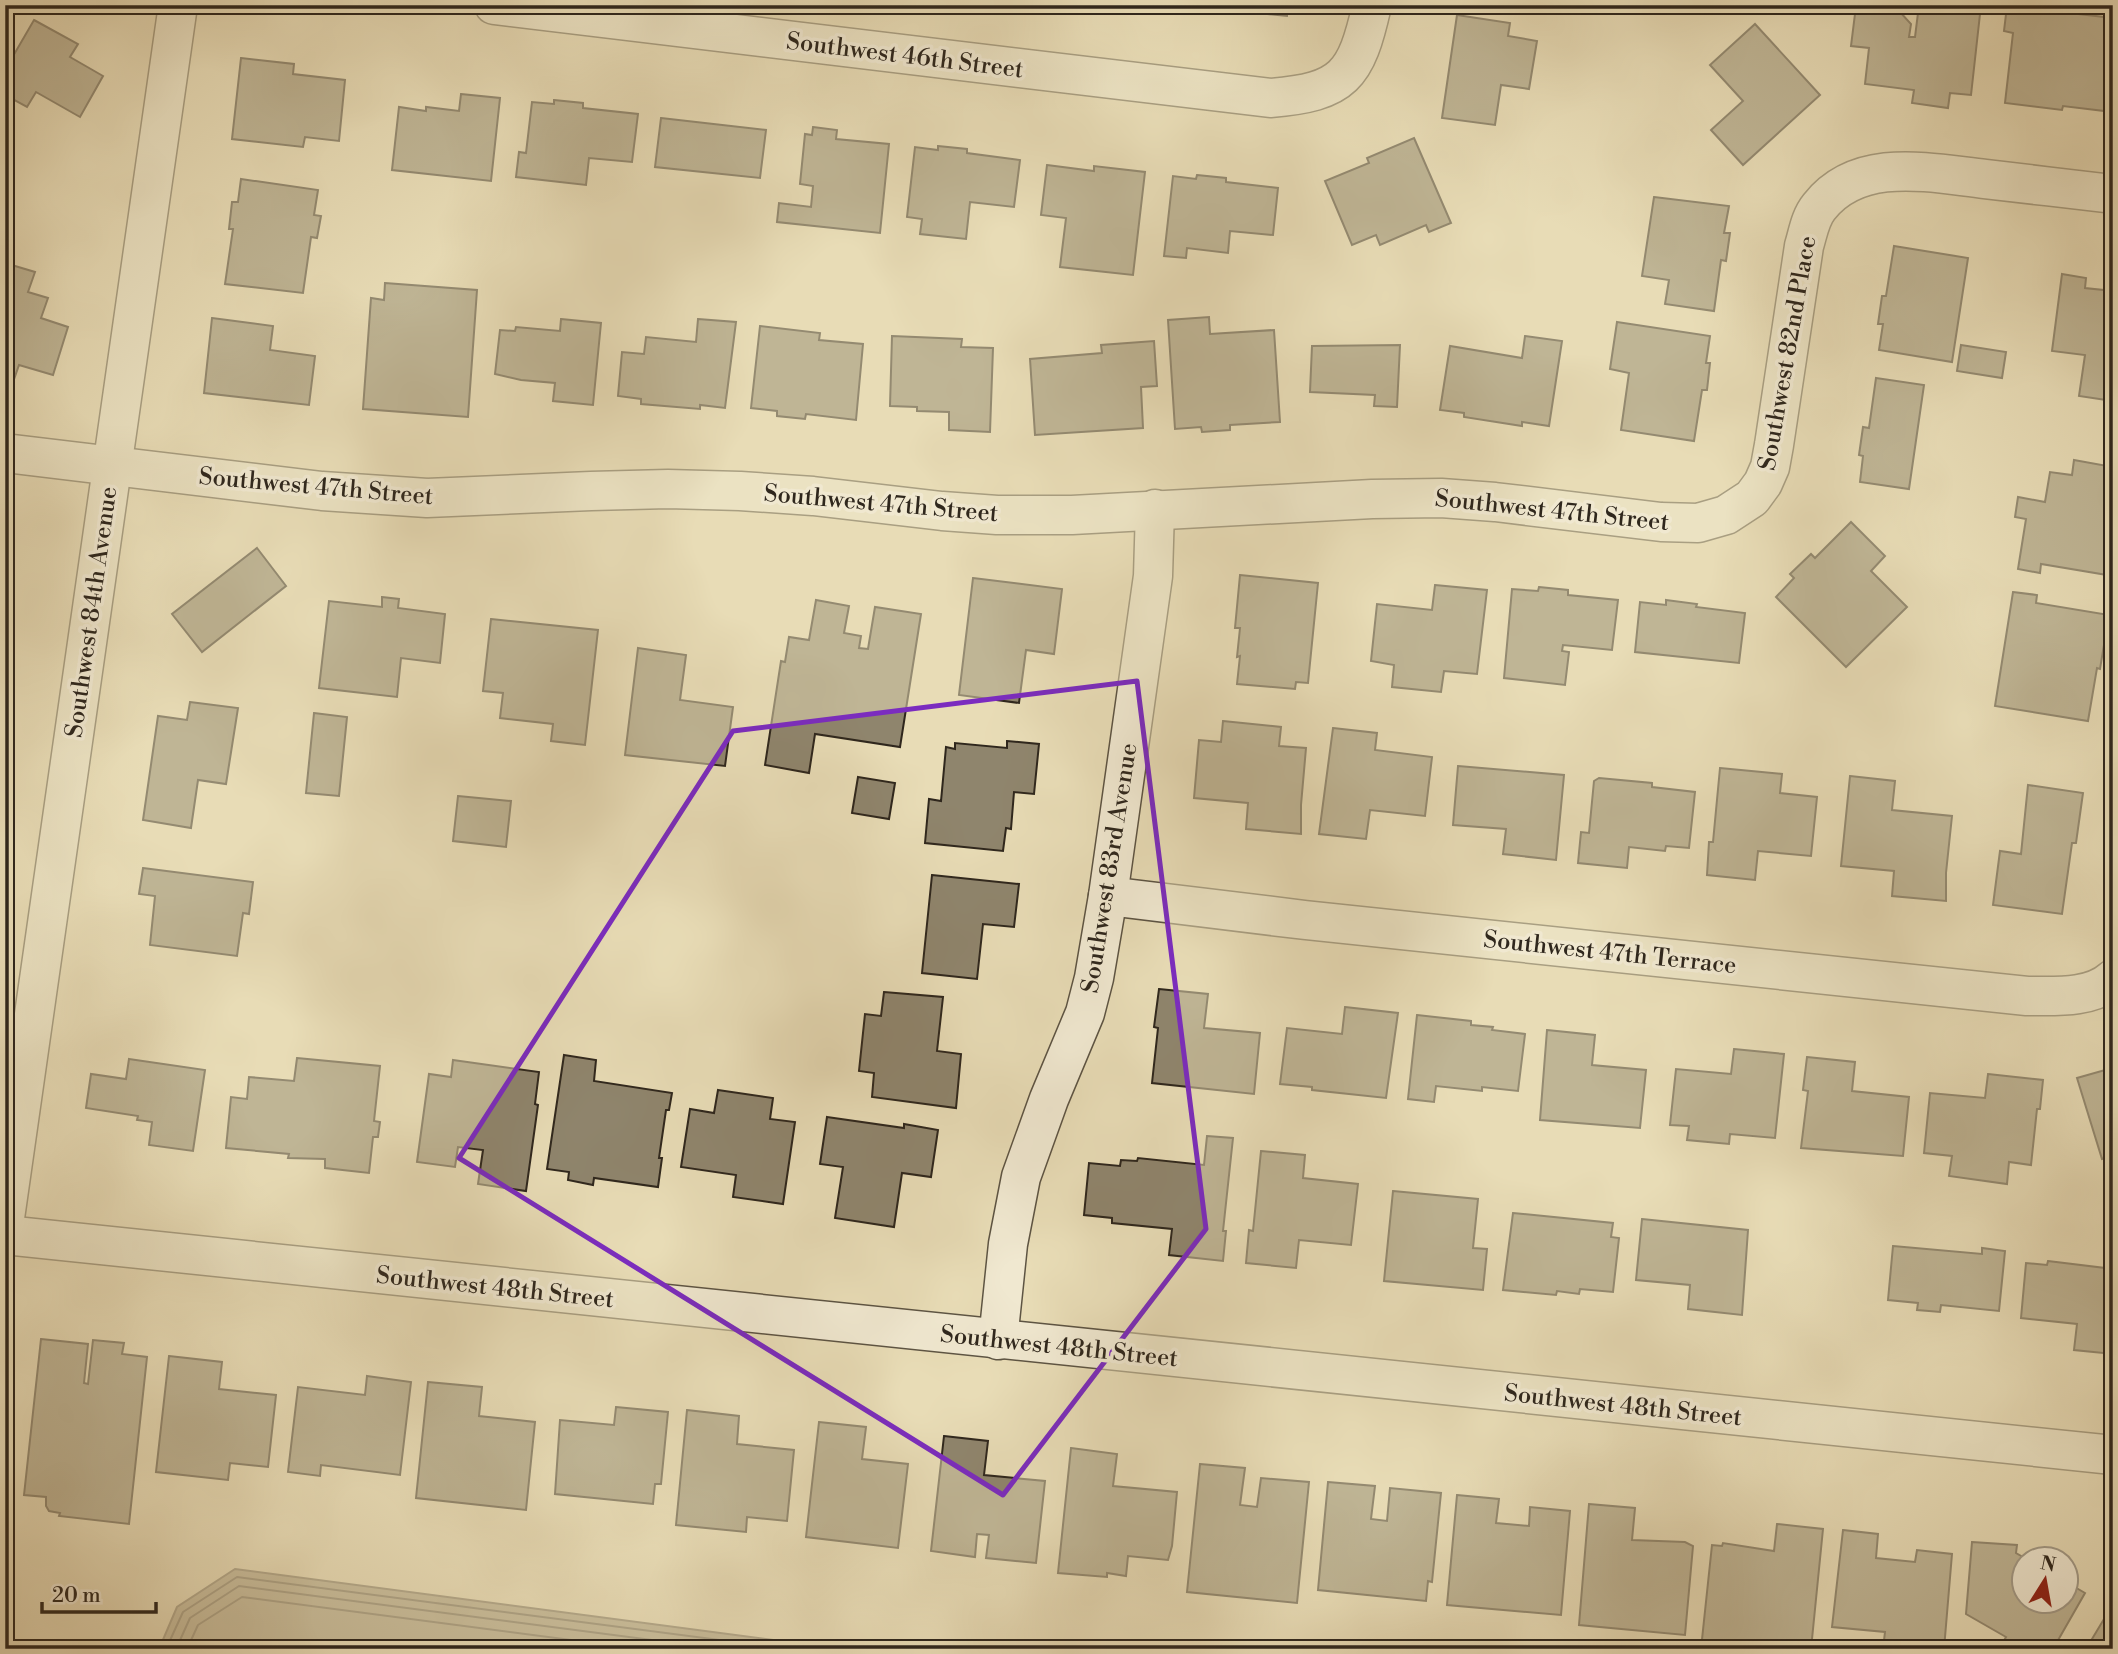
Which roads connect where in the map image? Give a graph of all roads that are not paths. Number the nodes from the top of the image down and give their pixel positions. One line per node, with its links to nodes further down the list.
1 (178, 5): 6 (street, Southwest 84th Avenue)
2 (494, 5): 3 (street, Southwest 46th Street)
3 (1372, 5)
4 (2113, 194): 7 (street, Southwest 82nd Place)
5 (5, 453): 6 (street, Southwest 47th Street)
6 (111, 465): 8 (street, Southwest 47th Street); 11 (street, Southwest 84th Avenue)
7 (1752, 498): 8 (street, Southwest 47th Street)
8 (1155, 509): 9 (street, Southwest 83rd Avenue)
9 (1108, 896): 10 (street, Southwest 47th Terrace); 13 (street, Southwest 83rd Avenue)
10 (2111, 981)
11 (5, 1218)
12 (5, 1235): 13 (street, Southwest 48th Street)
13 (998, 1340): 14 (street, Southwest 48th Street)
14 (2113, 1455)

